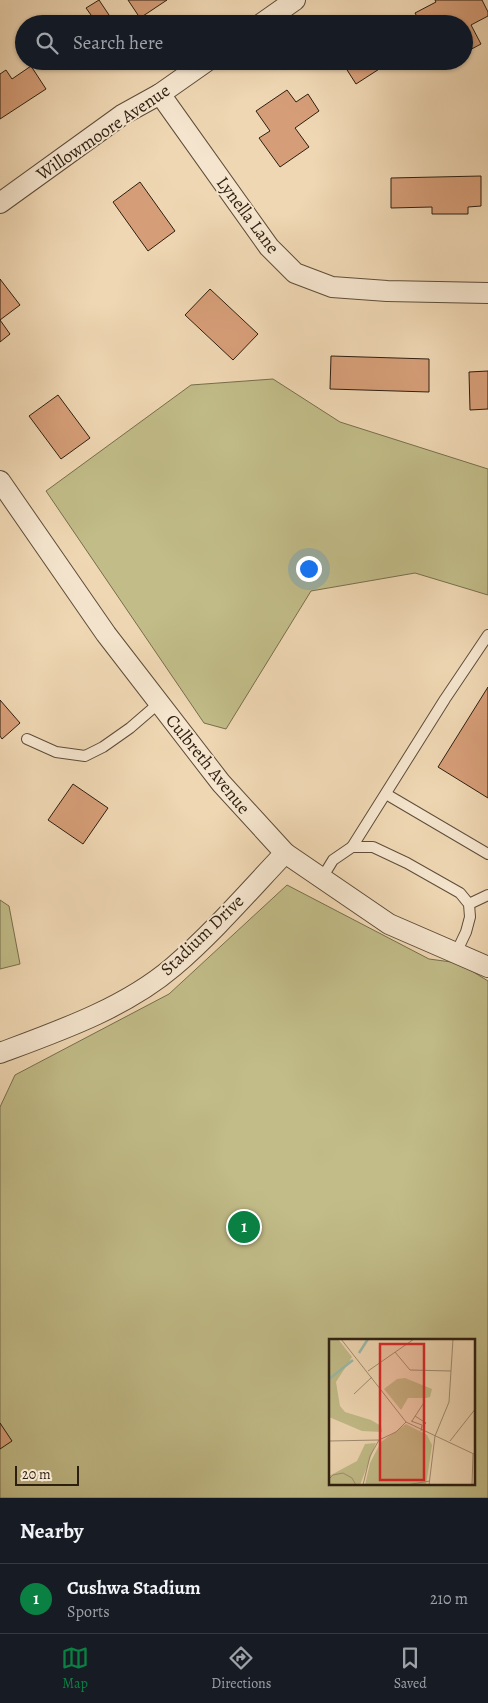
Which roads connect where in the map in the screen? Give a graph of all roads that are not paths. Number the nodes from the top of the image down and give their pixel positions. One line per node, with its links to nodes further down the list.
1 (295, 0): 2 (street)
2 (274, 15)
3 (194, 70): 4 (street, Willowmoore Avenue)
4 (160, 94): 5 (street, Willowmoore Avenue); 6 (street, Lynella Lane)
5 (0, 203)
6 (488, 293)
7 (0, 481): 9 (street, Culbreth Avenue)
8 (488, 635): 11 (lane)
9 (159, 703): 10 (lane); 13 (street, Culbreth Avenue)
10 (26, 739)
11 (386, 794): 12 (lane); 14 (lane)
12 (352, 847): 15 (lane); 17 (lane)
13 (285, 853): 15 (street, Culbreth Avenue); 20 (street, Stadium Drive)
14 (488, 854)
15 (322, 878): 18 (street, Culbreth Avenue)
16 (488, 895): 17 (lane)
17 (469, 904): 18 (lane)
18 (456, 953): 19 (street, Culbreth Avenue)
19 (488, 967)
20 (0, 1052)

